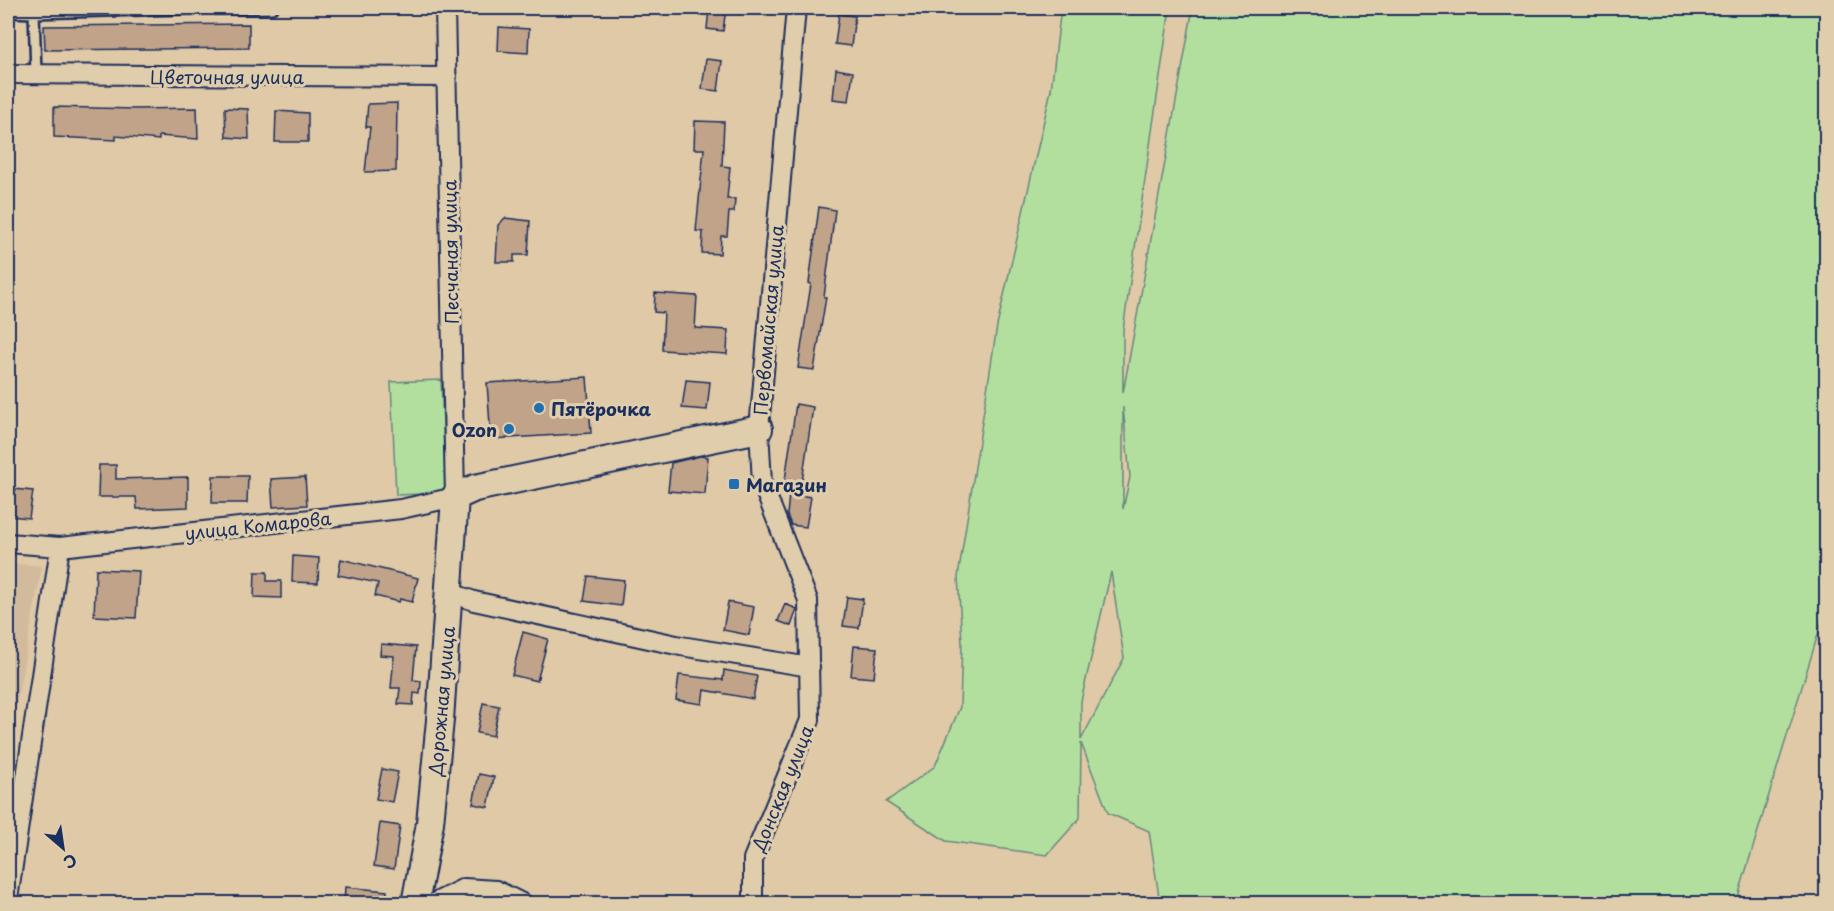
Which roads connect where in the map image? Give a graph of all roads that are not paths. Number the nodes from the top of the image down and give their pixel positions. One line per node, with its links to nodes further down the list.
1 (217, 8): 2 (lane); 6 (lane)
2 (272, 8)
3 (445, 8): 9 (street, Песчаная улица)
4 (796, 8): 10 (street, Первомайская улица)
5 (8, 12): 6 (lane)
6 (34, 13): 7 (lane)
7 (36, 73): 8 (street, Цветочная улица); 9 (street, Цветочная улица)
8 (8, 74)
9 (447, 77): 11 (street, Песчаная улица)
10 (759, 429): 11 (street, Первомайская улица); 15 (street, Донская улица)
11 (455, 497): 13 (street, улица Комарова); 14 (street, Дорожная улица)
12 (8, 543): 13 (street, улица Комарова)
13 (60, 547): 16 (street)
14 (450, 592): 15 (street); 17 (street, Дорожная улица)
15 (810, 667): 20 (street, Донская улица)
16 (8, 899)
17 (415, 903)
18 (432, 903): 19 (street)
19 (524, 903)
20 (753, 903)

